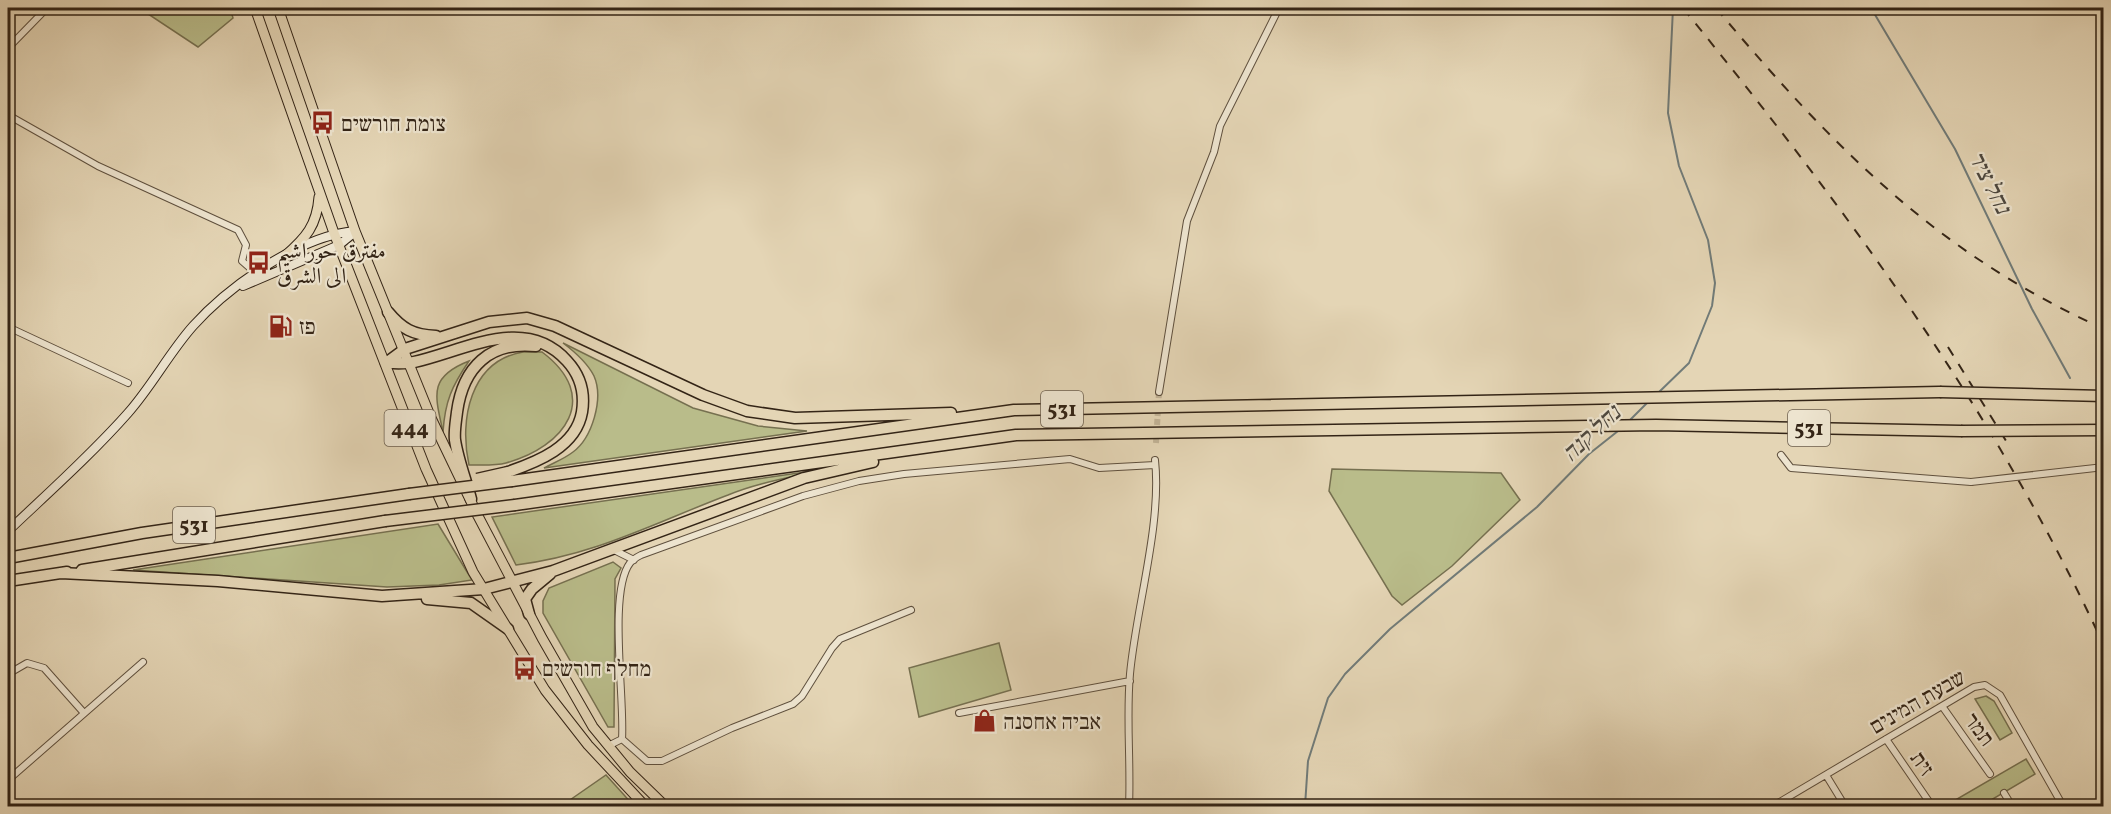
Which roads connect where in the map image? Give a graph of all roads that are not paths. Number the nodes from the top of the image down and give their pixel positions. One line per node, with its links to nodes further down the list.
1 (47, 8): 5 (street)
2 (255, 8): 7 (main road, 444)
3 (278, 8): 8 (main road, 444)
4 (1279, 8): 21 (street)
5 (8, 48)
6 (8, 115): 12 (street)
7 (319, 192): 9 (main road, 444); 11 (main road)
8 (355, 231): 9 (main road); 10 (main road); 13 (main road, 444)
9 (334, 233): 10 (main road, 444); 11 (main road)
10 (339, 245): 12 (main road); 18 (main road, 444)
11 (285, 256): 12 (main road)
12 (259, 276): 30 (main road)
13 (388, 312): 15 (highway); 16 (main road, 444)
14 (8, 327): 20 (street)
15 (445, 337): 16 (highway); 23 (highway)
16 (405, 349): 18 (highway); 19 (main road, 444)
17 (561, 354): 19 (highway); 28 (highway); 29 (highway)
18 (386, 363): 19 (highway); 38 (main road, 444)
19 (411, 363): 29 (main road, 444)
20 (128, 383)
21 (1159, 392)
22 (2103, 396): 23 (highway, 531, bridge)
23 (1014, 410): 28 (highway, 531)
24 (2103, 430): 25 (highway, 531, bridge)
25 (1016, 435): 31 (highway); 35 (highway, 531, bridge)
26 (1781, 455): 27 (street, bridge)
27 (2103, 466)
28 (510, 477): 32 (highway, 531, bridge)
29 (471, 499): 37 (main road, 444)
30 (8, 531)
31 (613, 549): 33 (street); 34 (highway)
32 (8, 558)
33 (634, 560): 45 (street); 49 (street)
34 (553, 571): 37 (highway); 41 (highway)
35 (61, 573): 36 (highway, 531); 39 (highway)
36 (8, 581)
37 (512, 582): 38 (highway); 41 (main road, 444)
38 (484, 589): 39 (highway); 42 (main road, 444)
39 (382, 596): 42 (highway)
40 (911, 610): 49 (street)
41 (529, 614): 51 (main road, 444)
42 (508, 629): 56 (main road, 444)
43 (143, 662): 47 (street)
44 (8, 674): 47 (street)
45 (1130, 681): 48 (street); 58 (street)
46 (1942, 706): 50 (street, שבעת המינים); 52 (street, תמר); 63 (street, שבעת המינים)
47 (84, 713): 54 (street)
48 (959, 713)
49 (622, 739): 51 (street)
50 (1886, 739): 53 (street, שבעת המינים); 61 (street, זית)
51 (608, 746): 57 (main road, 444)
52 (1990, 774)
53 (1826, 775): 59 (street, שבעת המינים); 60 (street)
54 (8, 780)
55 (2004, 793): 62 (street)
56 (645, 807)
57 (665, 807)
58 (1129, 807)
59 (1773, 807)
60 (1845, 807)
61 (1932, 807)
62 (2012, 807)
63 (2063, 807)

